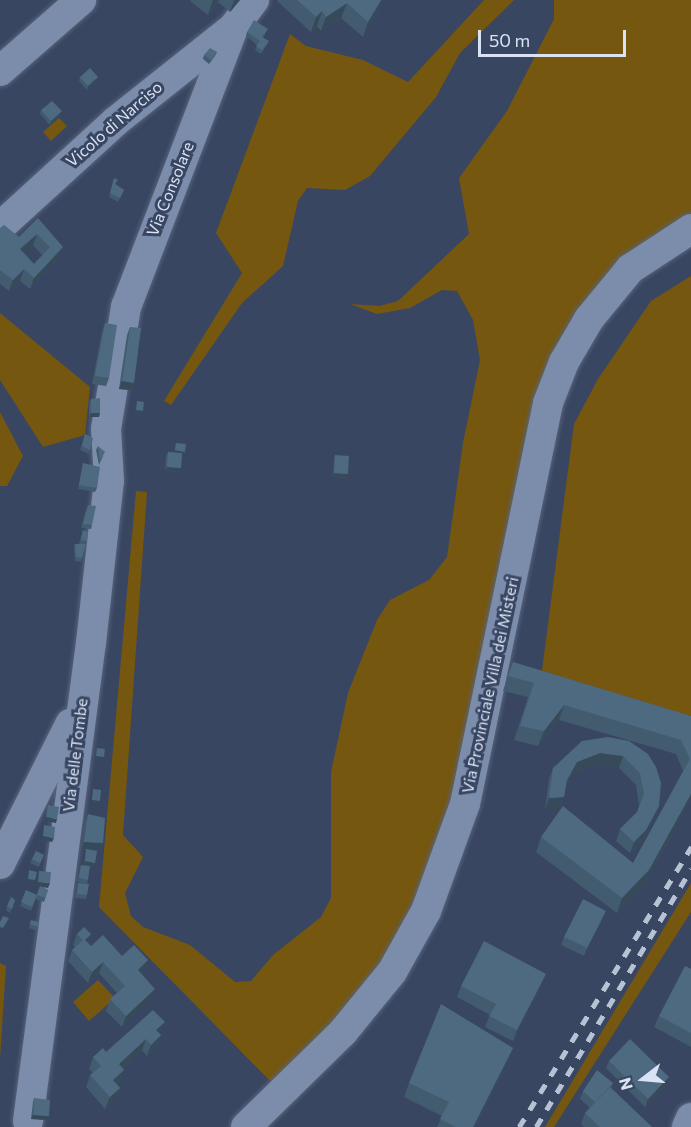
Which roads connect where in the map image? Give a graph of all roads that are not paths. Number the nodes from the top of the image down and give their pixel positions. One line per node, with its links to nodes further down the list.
1 (81, 0): 4 (street)
2 (254, 0): 3 (street, Via Consolare)
3 (233, 28): 5 (street, Vicolo di Narciso); 7 (street, Via Consolare)
4 (0, 71)
5 (0, 226)
6 (691, 229): 12 (street, Via Provinciale Villa dei Misteri)
7 (113, 387): 8 (street, Via delle Tombe)
8 (83, 694): 9 (street); 11 (street, Via delle Tombe)
9 (0, 864)
10 (691, 1118): 13 (street)
11 (28, 1121)
12 (246, 1127)
13 (687, 1127)

